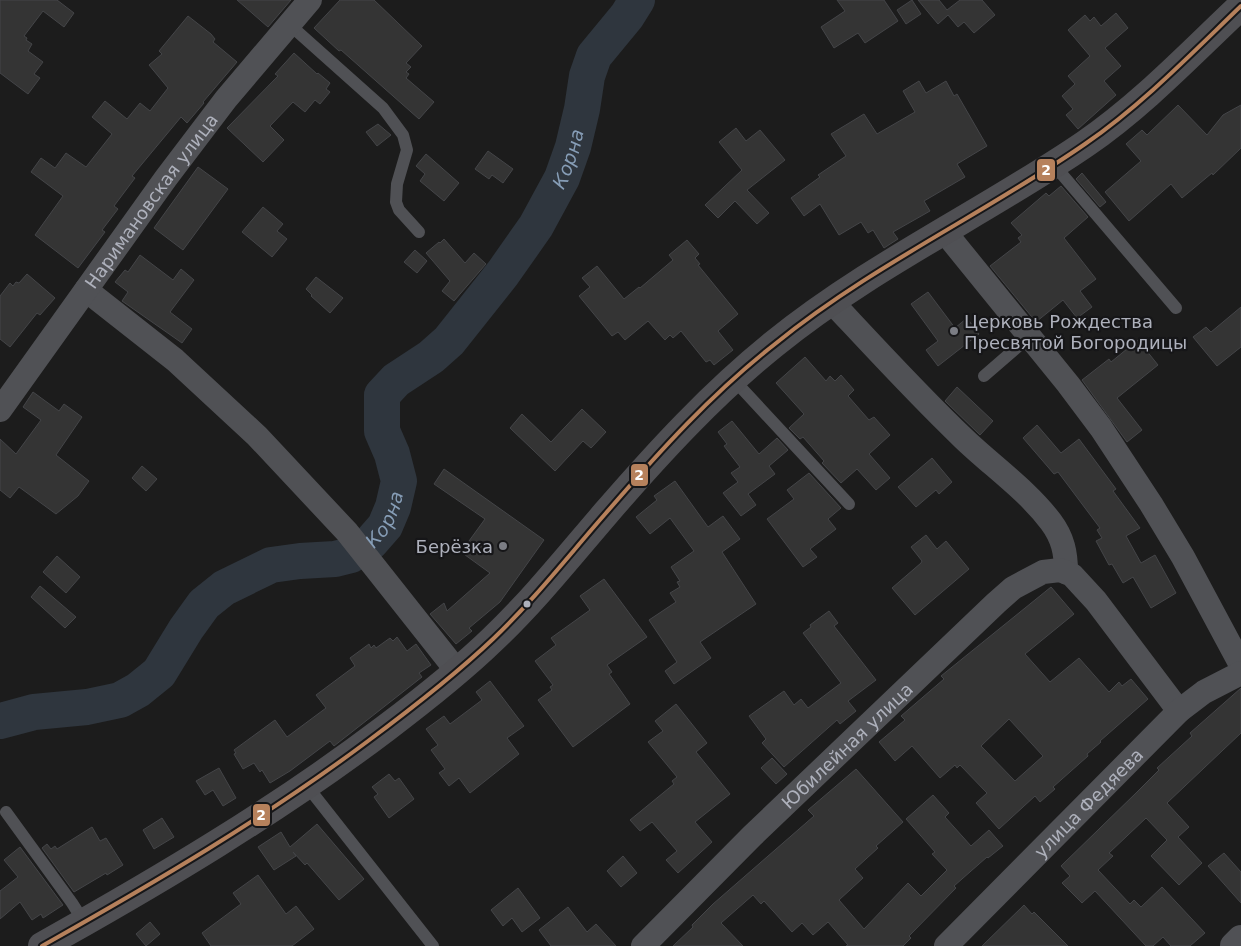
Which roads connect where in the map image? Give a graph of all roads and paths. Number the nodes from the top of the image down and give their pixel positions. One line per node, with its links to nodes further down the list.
1 (310, 0): 3 (street, Наримановская улица)
2 (1241, 6): 4 (main road)
3 (290, 25): 6 (lane); 7 (street, Наримановская улица)
4 (1054, 165): 5 (main road); 9 (lane)
5 (944, 231): 8 (main road); 10 (street)
6 (419, 232)
7 (86, 290): 13 (street, Наримановская улица); 17 (street)
8 (832, 301): 12 (main road); 15 (street)
9 (1176, 308)
10 (1029, 337): 11 (lane); 16 (street)
11 (984, 376)
12 (734, 379): 14 (lane); 17 (main road)
13 (0, 410)
14 (849, 504)
15 (1066, 572): 19 (street); 26 (street, Юбилейная улица)
16 (1241, 665)
17 (457, 672): 20 (main road)
18 (1241, 673): 19 (street, улица Федяева)
19 (1179, 711): 27 (street, улица Федяева)
20 (307, 786): 22 (main road); 25 (lane)
21 (6, 812): 22 (lane)
22 (84, 922): 24 (main road)
23 (1241, 940): 28 (street)
24 (42, 946)
25 (433, 946)
26 (643, 946)
27 (946, 946)
28 (1234, 946)

